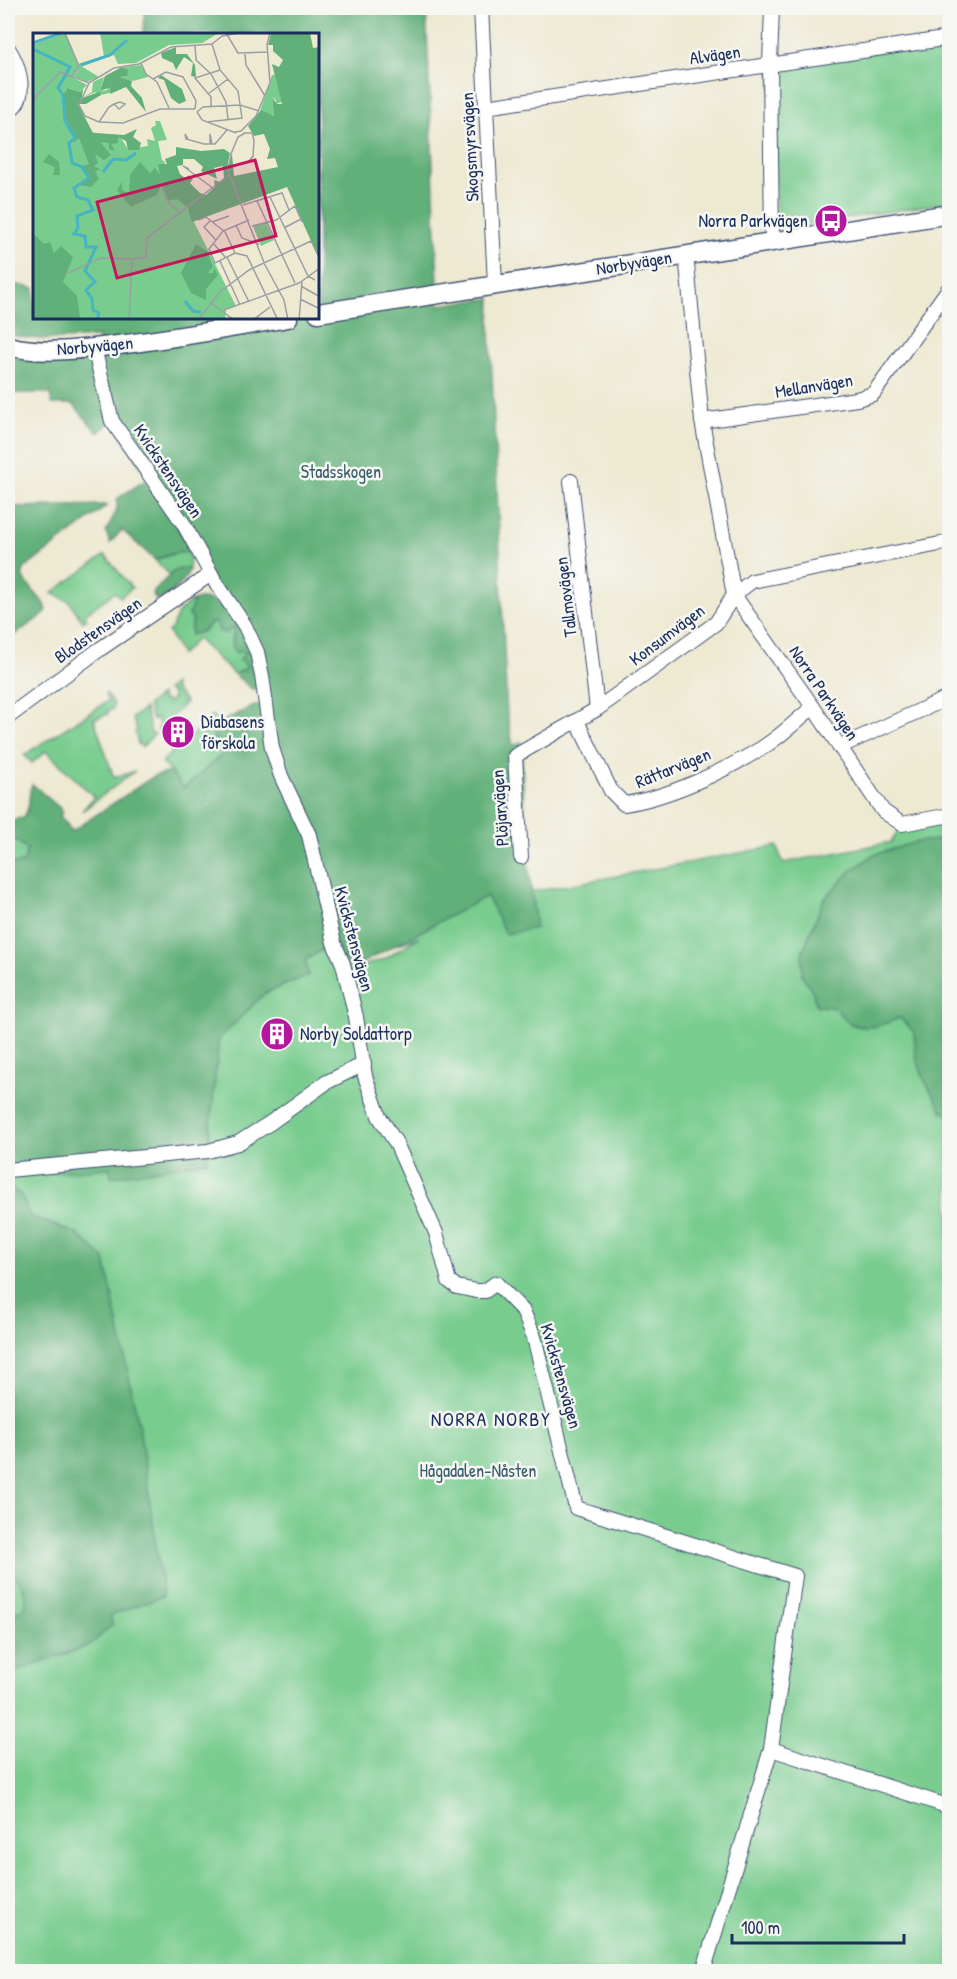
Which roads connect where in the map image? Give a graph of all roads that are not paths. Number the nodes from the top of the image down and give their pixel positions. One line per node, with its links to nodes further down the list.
1 (481, 8): 6 (street, Skogsmyrsvägen)
2 (772, 8): 5 (street)
3 (950, 38): 5 (street, Alvägen)
4 (8, 48): 7 (street)
5 (770, 64): 6 (street, Alvägen); 9 (street)
6 (486, 107): 11 (street, Skogsmyrsvägen)
7 (8, 111)
8 (950, 214): 9 (street, Norbyvägen)
9 (772, 242): 10 (street, Norbyvägen)
10 (686, 254): 11 (street, Norbyvägen); 17 (street, Norra Parkvägen)
11 (495, 284): 13 (street, Norbyvägen)
12 (950, 288): 17 (street, Mellanvägen)
13 (320, 313)
14 (277, 320): 16 (street, Norbyvägen)
15 (8, 346): 16 (street, Norbyvägen)
16 (94, 348): 20 (street, Kvickstensvägen)
17 (702, 421): 21 (street, Norra Parkvägen)
18 (571, 481): 24 (street, Tallmovägen)
19 (950, 542): 21 (street, Konsumvägen)
20 (211, 574): 25 (street, Blodstensvägen); 31 (street, Kvickstensvägen)
21 (734, 595): 23 (street, Norra Parkvägen); 24 (street, Konsumvägen)
22 (950, 697): 27 (street)
23 (813, 707): 26 (street, Rättarvägen); 27 (street, Norra Parkvägen)
24 (597, 709): 26 (street, Konsumvägen)
25 (8, 717)
26 (577, 721): 28 (street, Konsumvägen)
27 (839, 747): 29 (street, Norra Parkvägen)
28 (515, 756): 30 (street, Plöjarvägen)
29 (950, 815)
30 (521, 857)
31 (364, 1065): 32 (street); 33 (street, Kvickstensvägen)
32 (8, 1170)
33 (771, 1749): 34 (street); 35 (street)
34 (950, 1807)
35 (703, 1971)

